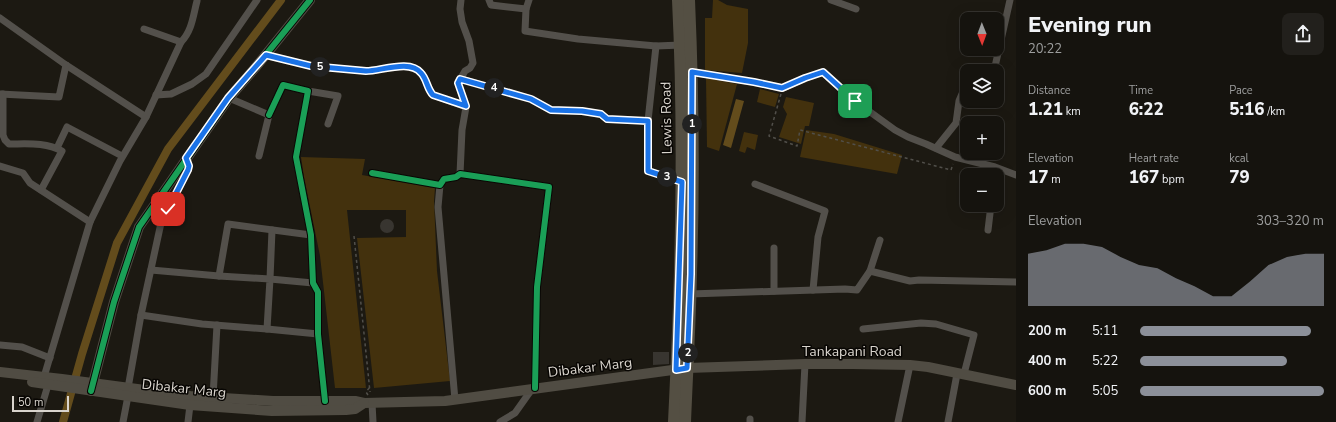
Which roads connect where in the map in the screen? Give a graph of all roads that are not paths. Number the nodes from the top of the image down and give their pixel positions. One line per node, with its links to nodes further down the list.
1 (257, 0): 25 (street)
2 (310, 0): 18 (main road)
3 (461, 0): 22 (street)
4 (489, 0): 11 (street)
5 (529, 0): 11 (street)
6 (678, 0): 16 (main road, Lewis Road)
7 (689, 0): 21 (main road, Lewis Road)
8 (831, 0): 12 (street)
9 (1010, 0): 19 (street)
10 (197, 1): 15 (street)
11 (526, 9): 17 (street)
12 (856, 9)
13 (0, 18): 20 (street)
14 (144, 29): 15 (street)
15 (181, 42): 25 (street)
16 (681, 45): 17 (street); 43 (main road, Lewis Road)
17 (656, 46): 31 (street)
18 (266, 55): 26 (main road); 28 (street)
19 (996, 64)
20 (66, 65): 24 (street); 30 (street)
21 (692, 72): 34 (street); 62 (main road, Lewis Road)
22 (460, 79): 28 (street); 31 (street)
23 (308, 91): 29 (street); 32 (street); 51 (street)
24 (1, 94): 33 (street)
25 (156, 95): 30 (street)
26 (228, 98): 29 (street); 37 (main road)
27 (960, 99): 34 (street)
28 (466, 106): 41 (street)
29 (269, 115): 36 (street)
30 (146, 117): 35 (street)
31 (648, 121): 43 (street)
32 (328, 124)
33 (57, 148): 35 (street); 46 (street)
34 (936, 148): 39 (street)
35 (122, 156): 48 (street)
36 (259, 156)
37 (186, 158): 54 (street); 79 (main road)
38 (0, 166): 46 (street)
39 (994, 167): 42 (street)
40 (372, 173): 45 (street)
41 (460, 174): 45 (street); 80 (street)
42 (1016, 175)
43 (682, 182): 69 (main road, Lewis Road)
44 (755, 184): 60 (street)
45 (440, 185): 83 (street)
46 (41, 190): 48 (street)
47 (990, 212): 50 (street)
48 (90, 222): 70 (street)
49 (272, 230): 51 (street); 56 (street); 57 (street)
50 (988, 230)
51 (311, 235): 59 (street)
52 (880, 240): 55 (street)
53 (774, 248): 61 (street)
54 (151, 270): 56 (street); 63 (street)
55 (870, 271): 58 (street); 60 (street)
56 (219, 276): 57 (street)
57 (270, 279): 59 (street); 65 (street)
58 (1016, 282)
59 (313, 284): 67 (street)
60 (813, 290): 61 (street)
61 (774, 291): 62 (street)
62 (690, 294): 69 (main road, Lewis Road)
63 (141, 315): 64 (street); 81 (street)
64 (217, 325): 65 (street); 82 (street)
65 (267, 329): 67 (street)
66 (863, 329): 75 (street)
67 (318, 334): 85 (street)
68 (0, 346): 70 (street)
69 (682, 354): 73 (main road)
70 (50, 358): 77 (street)
71 (805, 364): 72 (main road, Tankapani Road); 73 (main road, Tankapani Road); 96 (street)
72 (910, 365): 75 (main road, Tankapani Road); 97 (street)
73 (682, 369): 80 (main road, Dibakar Marg); 94 (main road); 95 (main road)
74 (0, 372): 77 (main road, Dibakar Marg)
75 (961, 374): 78 (main road, Tankapani Road); 98 (street)
76 (0, 379): 77 (main road, Dibakar Marg)
77 (46, 381): 79 (main road, Dibakar Marg); 88 (street)
78 (1016, 385)
79 (88, 386): 81 (main road, Dibakar Marg)
80 (533, 388): 83 (main road, Dibakar Marg); 93 (street)
81 (128, 392): 82 (main road, Dibakar Marg); 86 (main road, Dibakar Marg); 89 (street)
82 (213, 397): 85 (main road, Dibakar Marg)
83 (455, 400): 84 (main road, Dibakar Marg)
84 (369, 401): 85 (main road, Dibakar Marg); 87 (main road, Dibakar Marg); 92 (street)
85 (325, 402)
86 (190, 405): 87 (main road, Dibakar Marg); 90 (street)
87 (272, 411): 91 (main road)
88 (37, 422)
89 (123, 422)
90 (188, 422)
91 (272, 422)
92 (372, 422)
93 (500, 422)
94 (674, 422)
95 (685, 422)
96 (802, 422)
97 (898, 422)
98 (948, 422)

